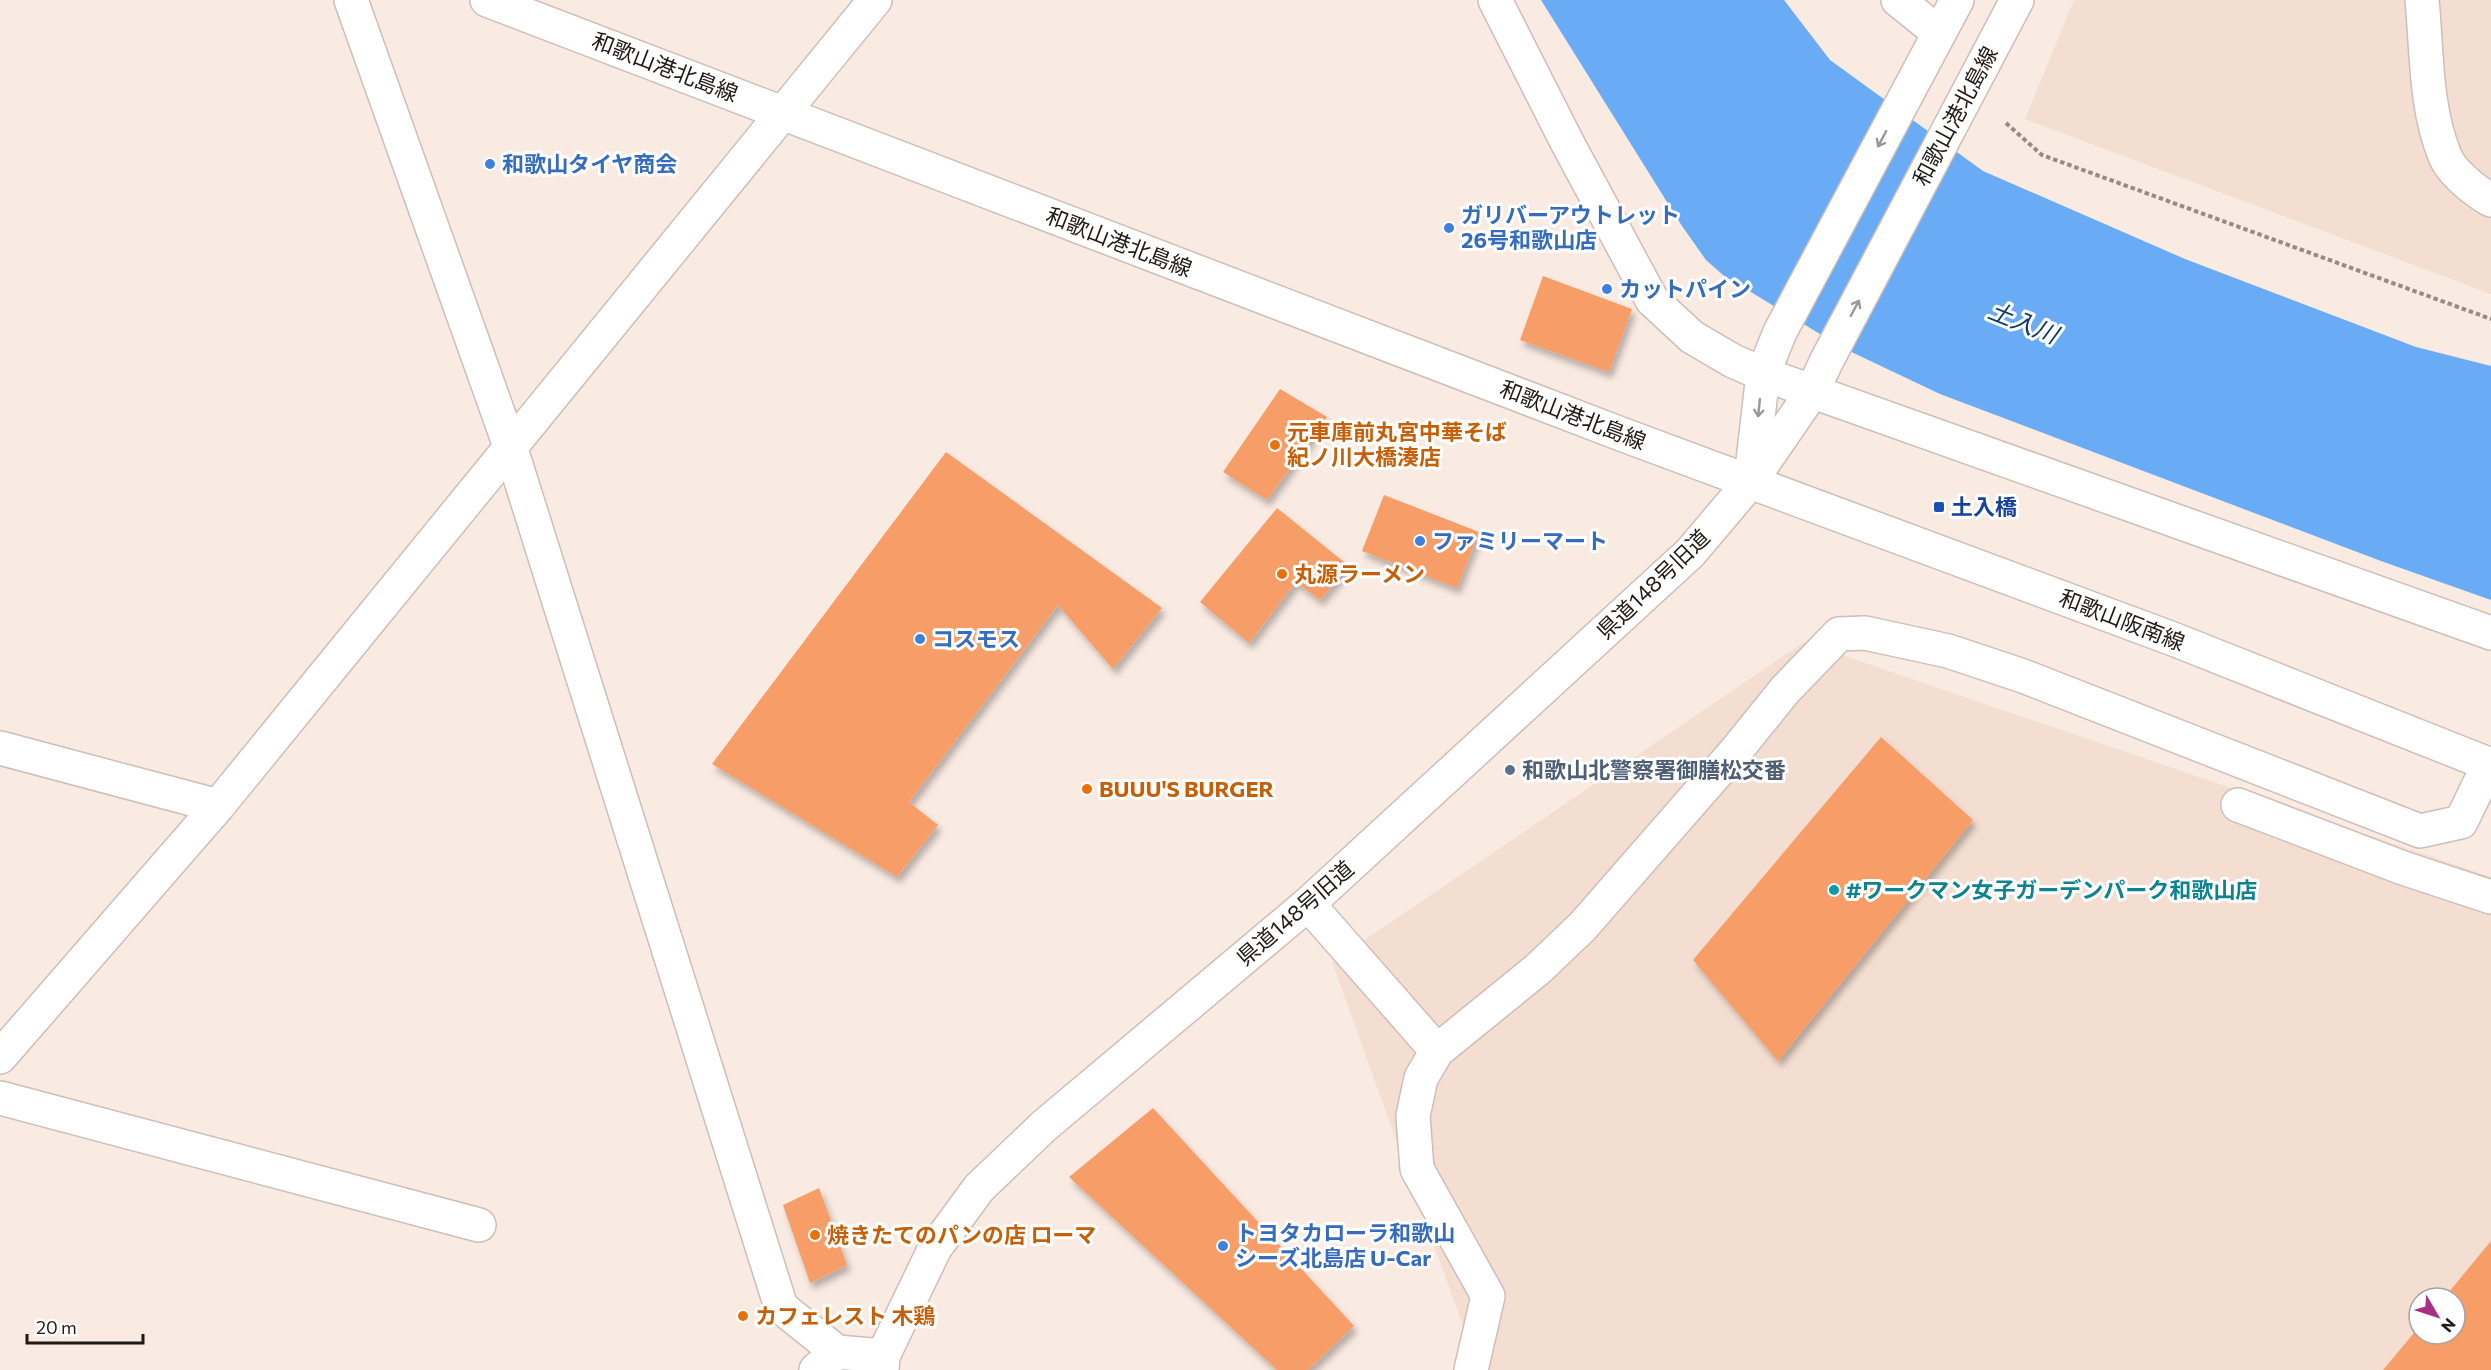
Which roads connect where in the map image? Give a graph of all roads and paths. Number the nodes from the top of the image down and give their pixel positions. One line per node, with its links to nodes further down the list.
1 (351, 0): 16 (street)
2 (488, 0): 10 (street, 和歌山港北島線)
3 (875, 0): 10 (street)
4 (1495, 0): 14 (street)
5 (1898, 0): 9 (street)
6 (1957, 0): 9 (street)
7 (2017, 0): 15 (street, 和歌山港北島線, one-way to 7)
8 (2422, 0): 12 (street)
9 (1940, 33): 14 (street, one-way to 14)
10 (784, 113): 16 (street); 17 (street, 和歌山港北島線)
11 (2006, 123): 13 (path)
12 (2491, 200)
13 (2491, 319)
14 (1763, 374): 15 (street); 17 (street, one-way to 17)
15 (1812, 392): 17 (street, 和歌山港北島線); 18 (street)
16 (511, 449): 22 (street); 29 (street)
17 (1751, 482): 20 (street, 和歌山阪南線); 24 (street, 県道148号旧道)
18 (2491, 633)
19 (0, 748): 22 (street)
20 (2490, 765): 25 (street)
21 (2238, 805): 23 (street)
22 (218, 806): 26 (street)
23 (2491, 897)
24 (1308, 904): 25 (street); 30 (street, 県道148号旧道)
25 (1437, 1051): 31 (street)
26 (0, 1057)
27 (0, 1098): 28 (street)
28 (479, 1225)
29 (826, 1361): 30 (street)
30 (882, 1363)
31 (1471, 1370)

